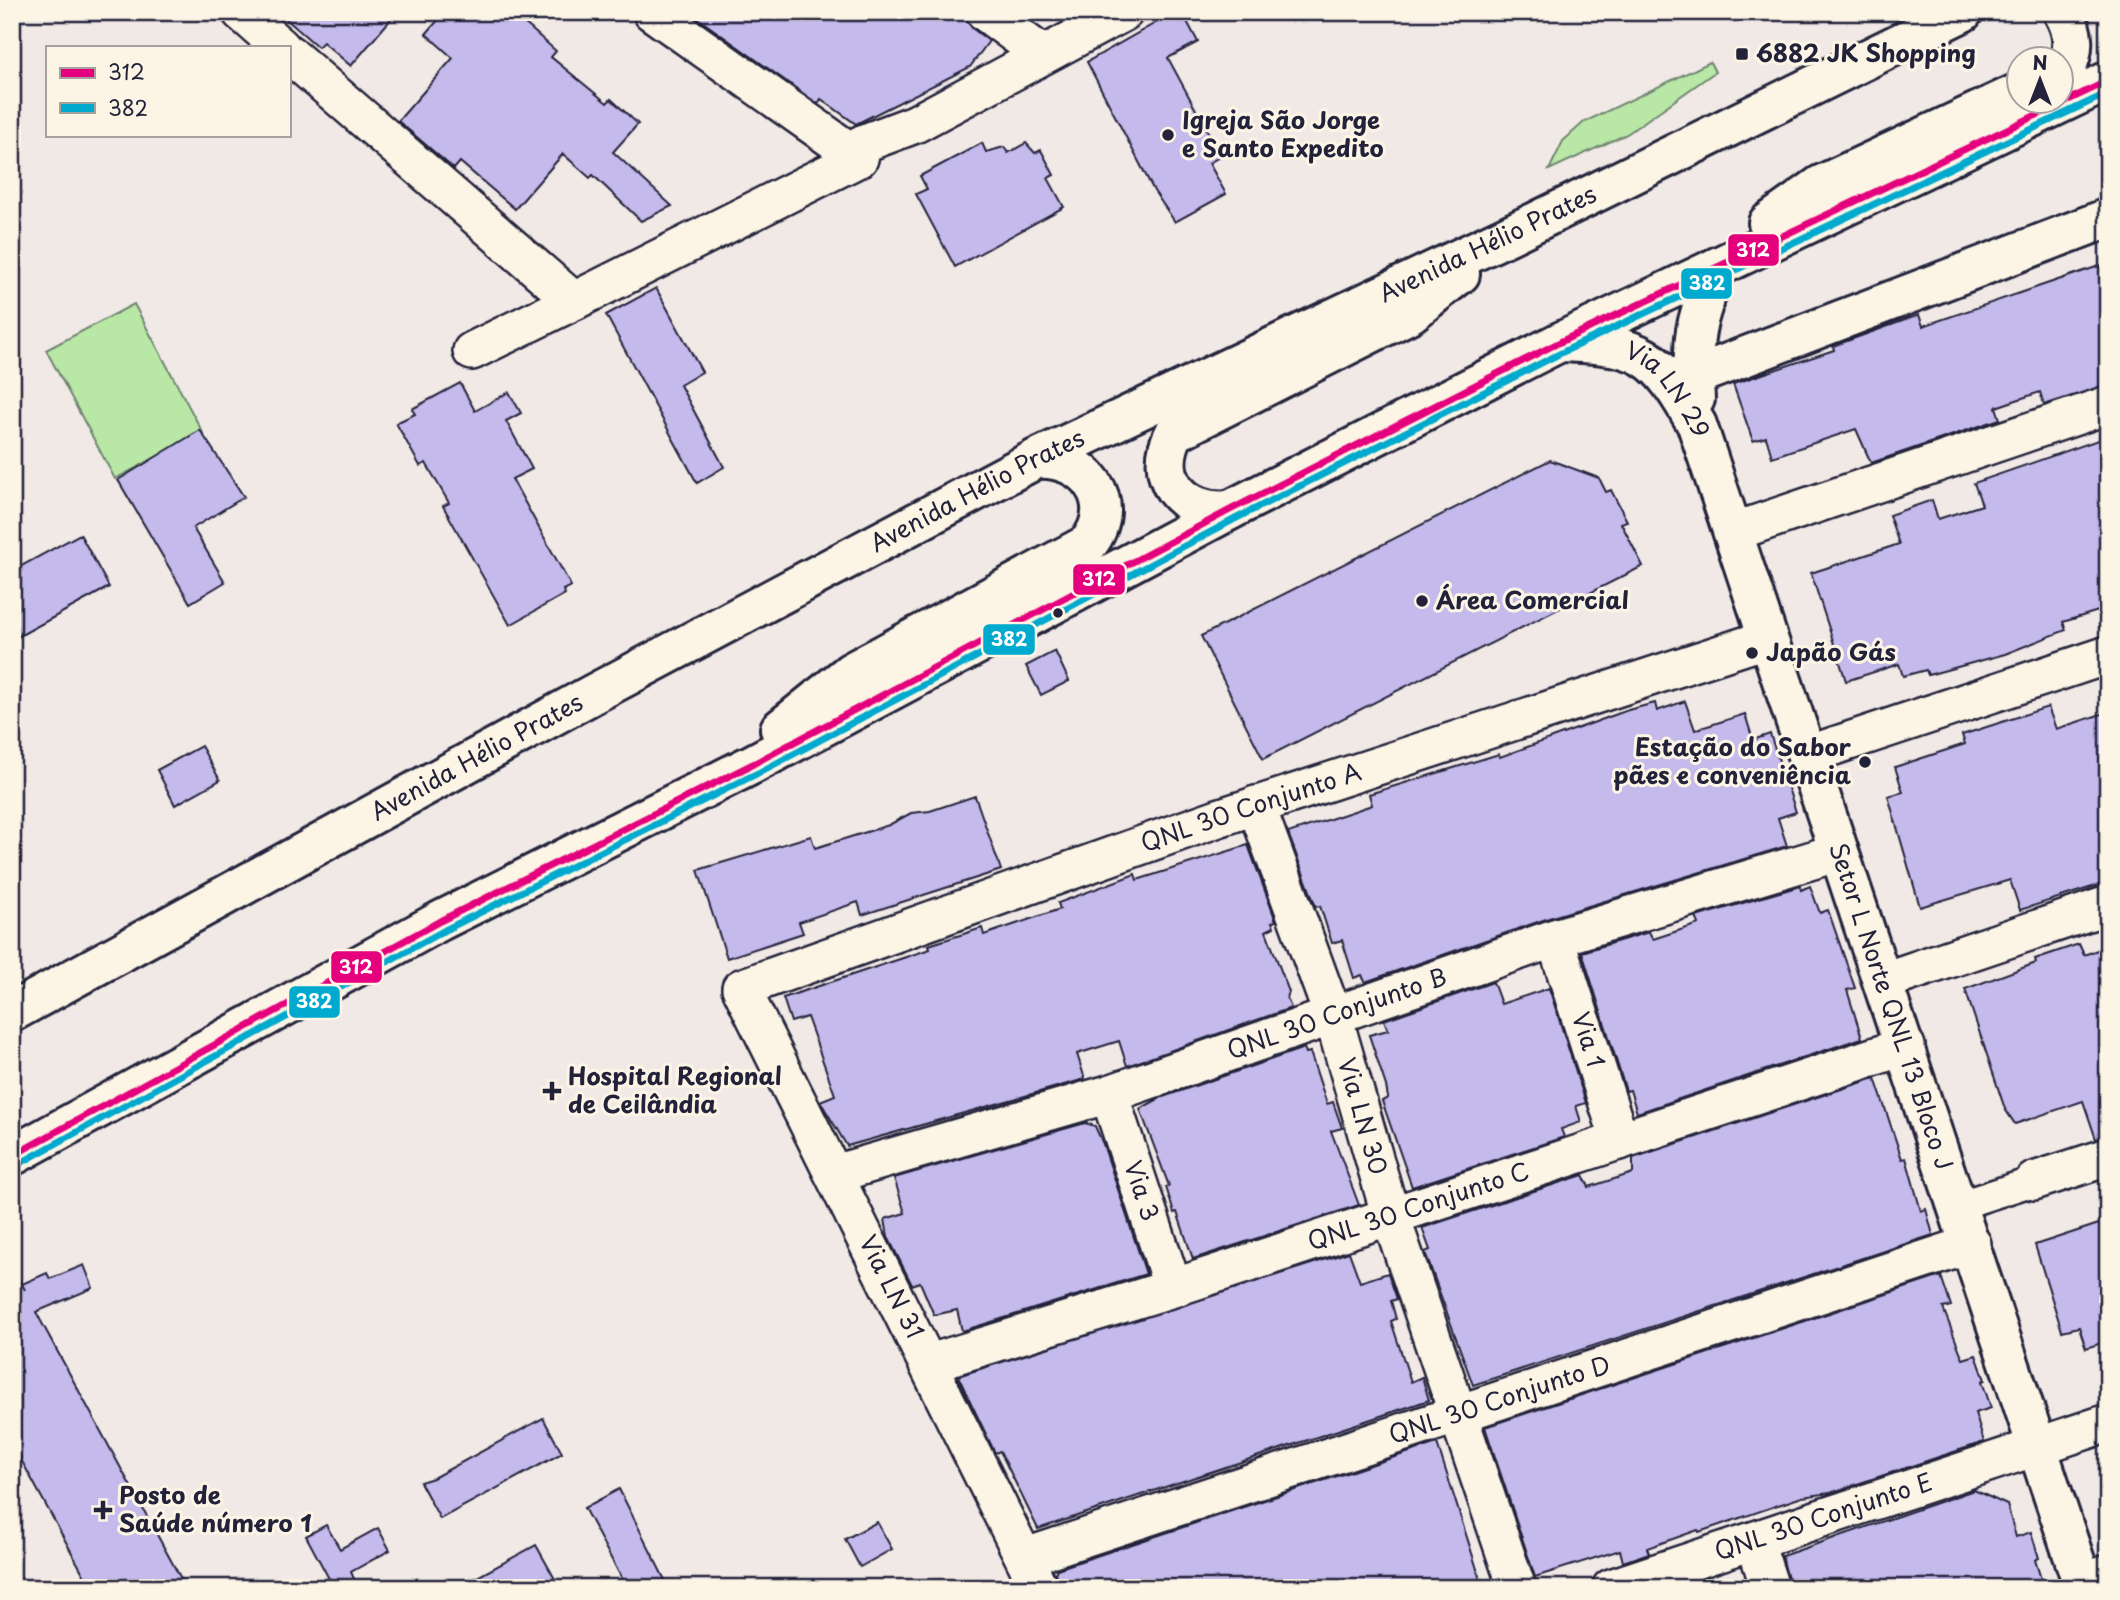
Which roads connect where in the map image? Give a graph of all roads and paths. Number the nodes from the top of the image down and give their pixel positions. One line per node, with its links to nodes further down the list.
1 (241, 12): 7 (street)
2 (652, 12): 13 (street)
3 (985, 12): 9 (street)
4 (1124, 12): 9 (street)
5 (1963, 12): 15 (main road, Avenida Hélio Prates)
6 (2063, 12): 8 (main road)
7 (280, 46)
8 (2073, 46)
9 (1042, 54): 13 (street)
10 (290, 55): 17 (street)
11 (2108, 81): 16 (main road)
12 (2004, 100): 16 (main road)
13 (859, 158): 17 (street)
14 (2108, 218): 20 (main road)
15 (1511, 234): 23 (main road, Avenida Hélio Prates); 24 (main road)
16 (1702, 275): 18 (main road); 20 (main road, Via LN 29)
17 (574, 301): 19 (street)
18 (1560, 342): 22 (main road, Via LN 29); 24 (main road)
19 (472, 351)
20 (1694, 376): 22 (main road, Via LN 29)
21 (2108, 405): 25 (street)
22 (1697, 425): 25 (main road, Setor L Norte QNL 13 Bloco J)
23 (1036, 459): 29 (main road); 36 (main road, Avenida Hélio Prates)
24 (1230, 509): 29 (main road)
25 (1733, 532): 26 (main road, Setor L Norte QNL 13 Bloco J)
26 (1766, 639): 28 (main road, Setor L Norte QNL 13 Bloco J); 30 (street, QNL 30 Conjunto A)
27 (2108, 655): 28 (street)
28 (1807, 755): 31 (main road, Setor L Norte QNL 13 Bloco J)
29 (718, 779): 41 (main road)
30 (1256, 805): 35 (street, QNL 30 Conjunto A); 37 (street, Via LN 30)
31 (1839, 852): 33 (street, QNL 30 Conjunto B); 34 (main road, Setor L Norte QNL 13 Bloco J)
32 (2108, 905): 34 (street)
33 (1555, 938): 37 (street, QNL 30 Conjunto B); 40 (street, Via 1)
34 (1884, 981): 38 (main road, Setor L Norte QNL 13 Bloco J)
35 (741, 988): 43 (street, Via LN 31)
36 (12, 1012)
37 (1333, 1016): 39 (street, QNL 30 Conjunto B); 46 (street, Via LN 30)
38 (1906, 1046): 40 (street, QNL 30 Conjunto C); 45 (main road, Setor L Norte QNL 13 Bloco J)
39 (1109, 1094): 43 (street, QNL 30 Conjunto B); 48 (street, Via 3)
40 (1620, 1140): 46 (street, QNL 30 Conjunto C)
41 (12, 1156)
42 (2108, 1157): 44 (street)
43 (834, 1174): 49 (street, Via LN 31)
44 (2034, 1181): 45 (street)
45 (1957, 1206): 47 (main road, Setor L Norte QNL 13 Bloco J)
46 (1391, 1217): 48 (street, QNL 30 Conjunto C); 50 (street, Via LN 30)
47 (1972, 1244): 50 (street, QNL 30 Conjunto D); 52 (main road, Setor L Norte QNL 13 Bloco J)
48 (1173, 1287): 49 (street, QNL 30 Conjunto C)
49 (930, 1363): 54 (street, Via LN 31)
50 (1459, 1415): 54 (street, QNL 30 Conjunto D); 56 (street, Via LN 30)
51 (2108, 1423): 52 (street, QNL 30 Conjunto E)
52 (2036, 1449): 53 (street, QNL 30 Conjunto E); 55 (main road, Setor L Norte QNL 13 Bloco J)
53 (1755, 1542): 57 (street, QNL 30 Conjunto E); 58 (street)
54 (1033, 1572)
55 (2091, 1581)
56 (1517, 1588)
57 (1611, 1588)
58 (1770, 1588)

